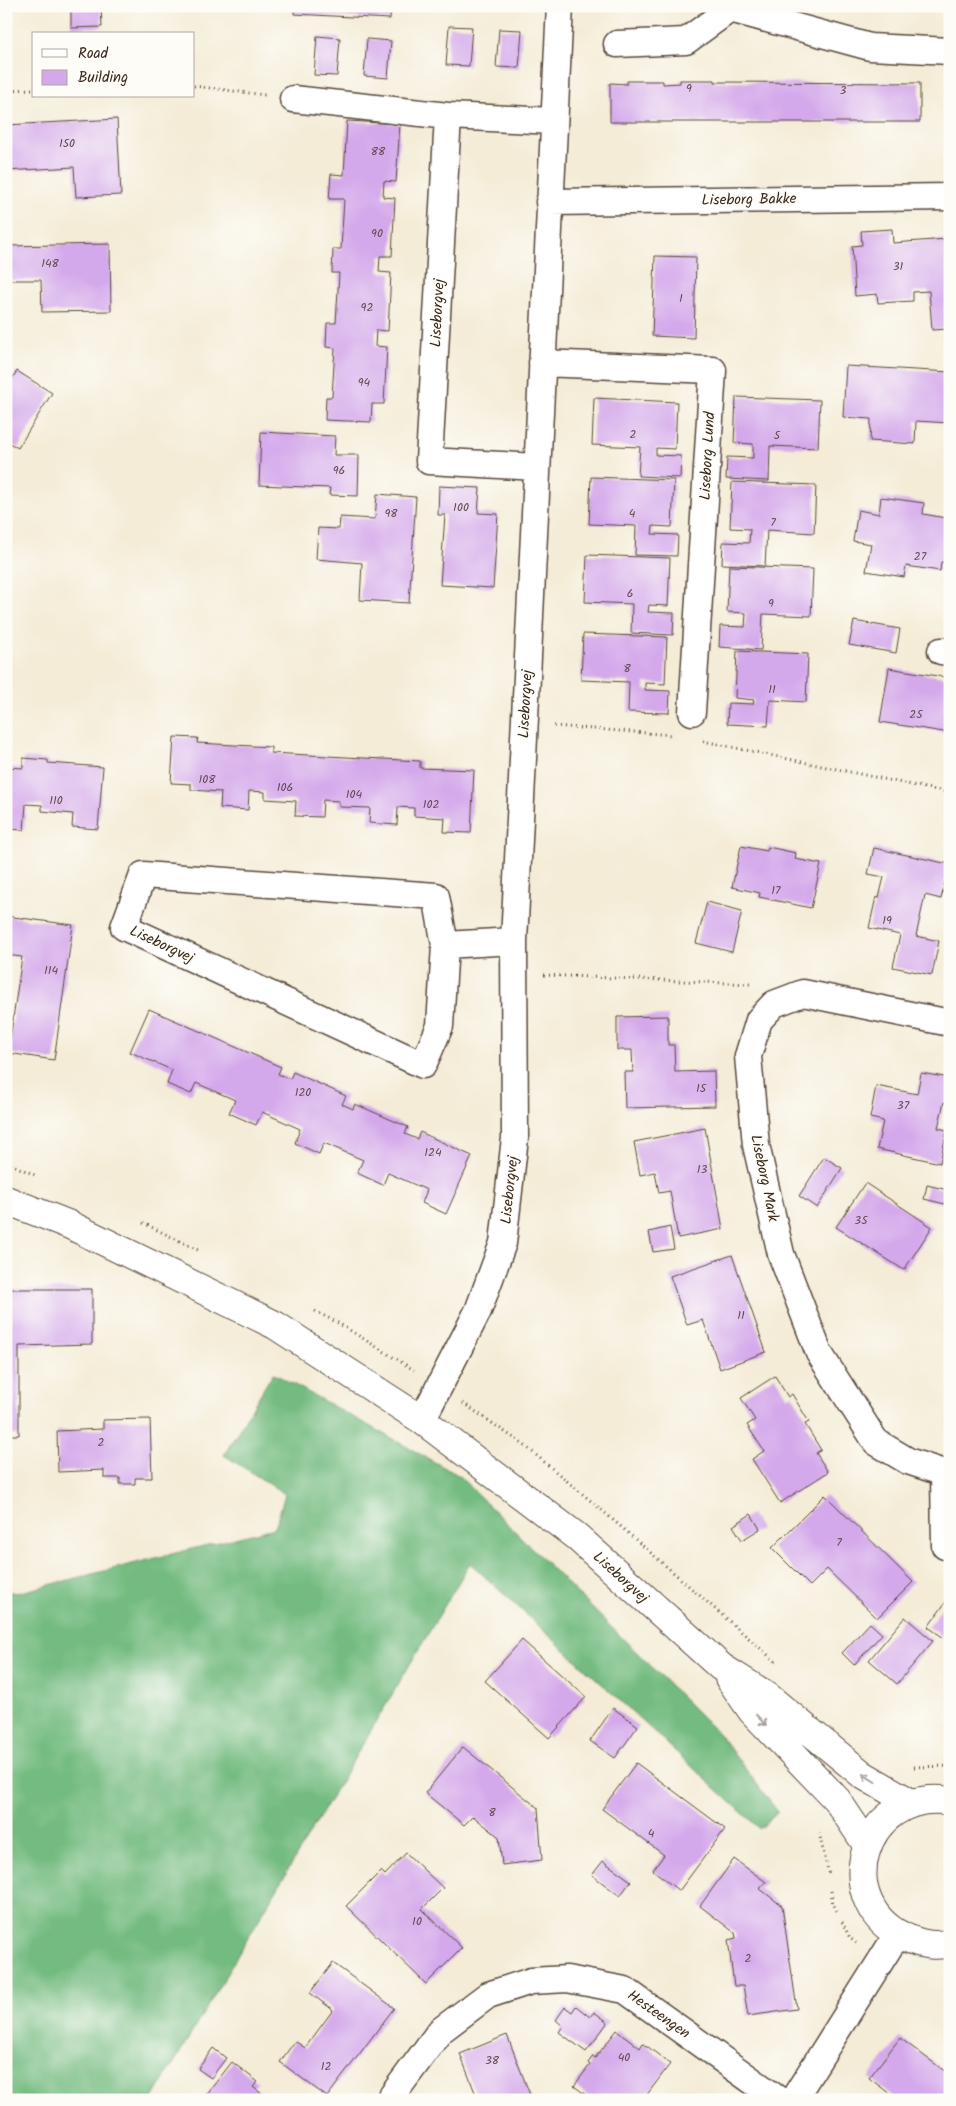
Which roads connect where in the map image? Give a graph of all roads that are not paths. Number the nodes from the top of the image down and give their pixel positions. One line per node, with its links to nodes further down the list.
1 (560, 6): 7 (street, Liseborgvej)
2 (730, 8): 3 (street); 4 (street)
3 (618, 44)
4 (950, 51)
5 (293, 99): 6 (street)
6 (448, 116): 7 (street); 11 (street, Liseborgvej)
7 (553, 122): 9 (street, Liseborgvej)
8 (950, 197): 9 (street, Liseborg Bakke)
9 (549, 202): 10 (street, Liseborgvej)
10 (542, 363): 11 (street, Liseborgvej); 12 (street, Liseborg Lund)
11 (536, 467): 13 (street, Liseborgvej)
12 (692, 712)
13 (514, 942): 14 (street); 17 (street, Liseborgvej)
14 (445, 945): 14 (street, Liseborgvej)
15 (950, 1023): 18 (street, Liseborg Mark)
16 (6, 1200): 17 (street, Liseborgvej)
17 (422, 1420): 20 (street, Liseborgvej)
18 (947, 1472): 19 (street, Liseborg Mark)
19 (945, 1546)
20 (721, 1667): 22 (street, Liseborgvej, one-way to 20); 23 (street, Liseborgvej, one-way to 23)
21 (950, 1801): 22 (street)
22 (911, 1803): 23 (street)
23 (867, 1845): 24 (street)
24 (897, 1934): 25 (street); 28 (street)
25 (950, 1943)
26 (390, 2100): 27 (street, Hesteengen)
27 (779, 2100)
28 (793, 2100)

